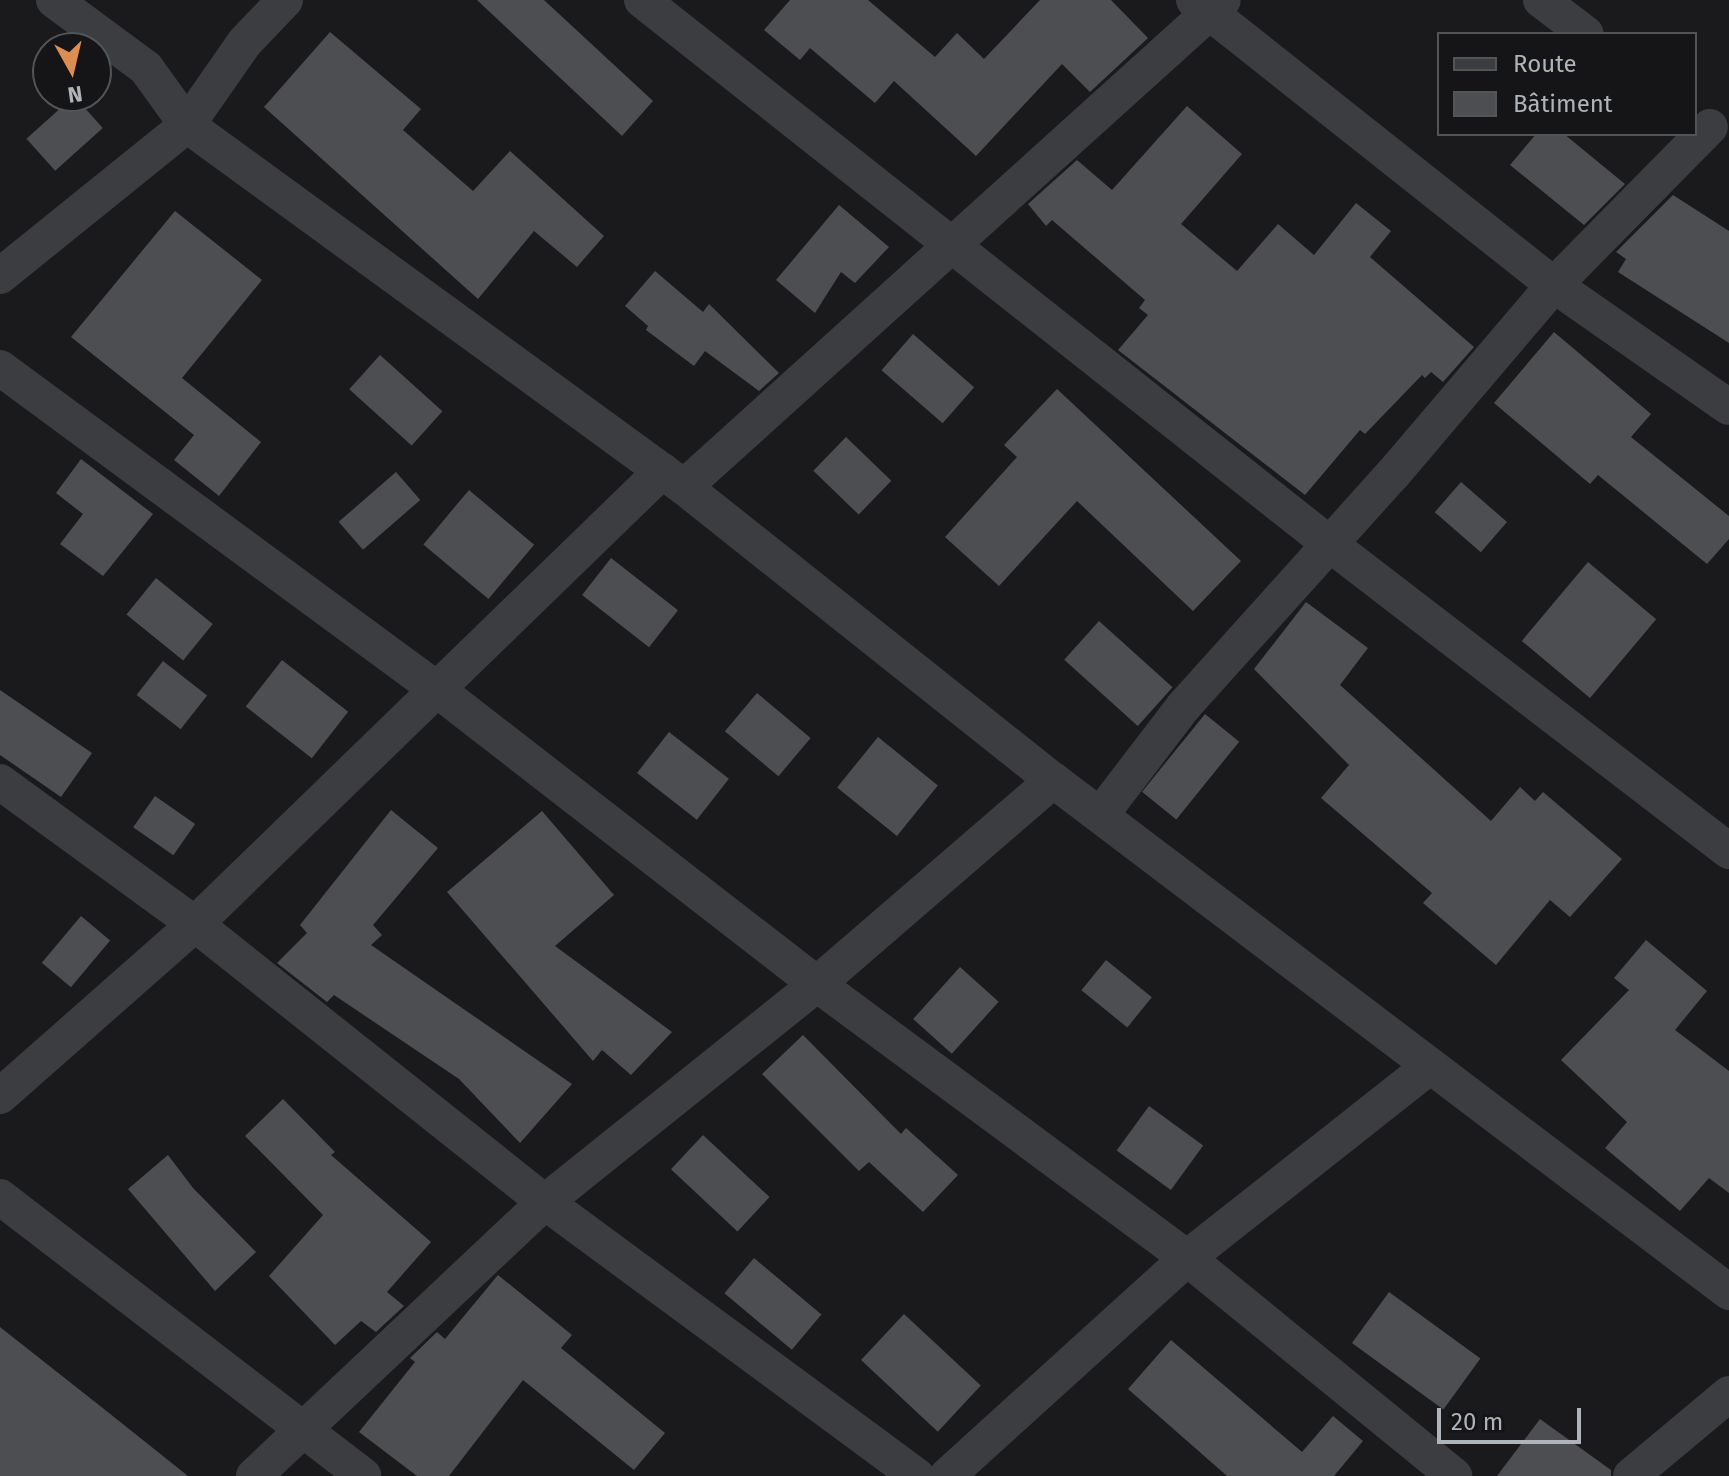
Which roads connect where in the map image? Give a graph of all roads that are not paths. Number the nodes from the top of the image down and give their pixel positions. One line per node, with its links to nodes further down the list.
1 (54, 0): 7 (street)
2 (285, 0): 7 (street)
3 (642, 0): 9 (street)
4 (1541, 0): 6 (street)
5 (1209, 4): 9 (street); 11 (street)
6 (1583, 32)
7 (187, 125): 10 (street); 14 (street)
8 (1711, 127): 11 (street)
9 (956, 245): 14 (street); 15 (street)
10 (0, 276)
11 (1554, 285): 13 (street); 15 (street)
12 (0, 368): 16 (street)
13 (1729, 407)
14 (673, 479): 16 (street); 17 (street)
15 (1327, 542): 19 (street); 20 (street)
16 (435, 688): 21 (street); 22 (street)
17 (1053, 780): 19 (street); 22 (street)
18 (0, 782): 21 (street)
19 (1102, 813): 23 (street)
20 (1725, 843)
21 (195, 924): 24 (street); 26 (street)
22 (817, 984): 26 (street); 27 (street)
23 (1430, 1066): 27 (street); 28 (street)
24 (0, 1096)
25 (0, 1197): 30 (street)
26 (545, 1202): 30 (street); 33 (street)
27 (1187, 1258): 34 (street); 35 (street)
28 (1729, 1292)
29 (1729, 1394): 36 (street)
30 (302, 1430): 31 (street); 32 (street)
31 (254, 1476)
32 (363, 1476)
33 (917, 1476)
34 (947, 1476)
35 (1454, 1476)
36 (1631, 1476)

